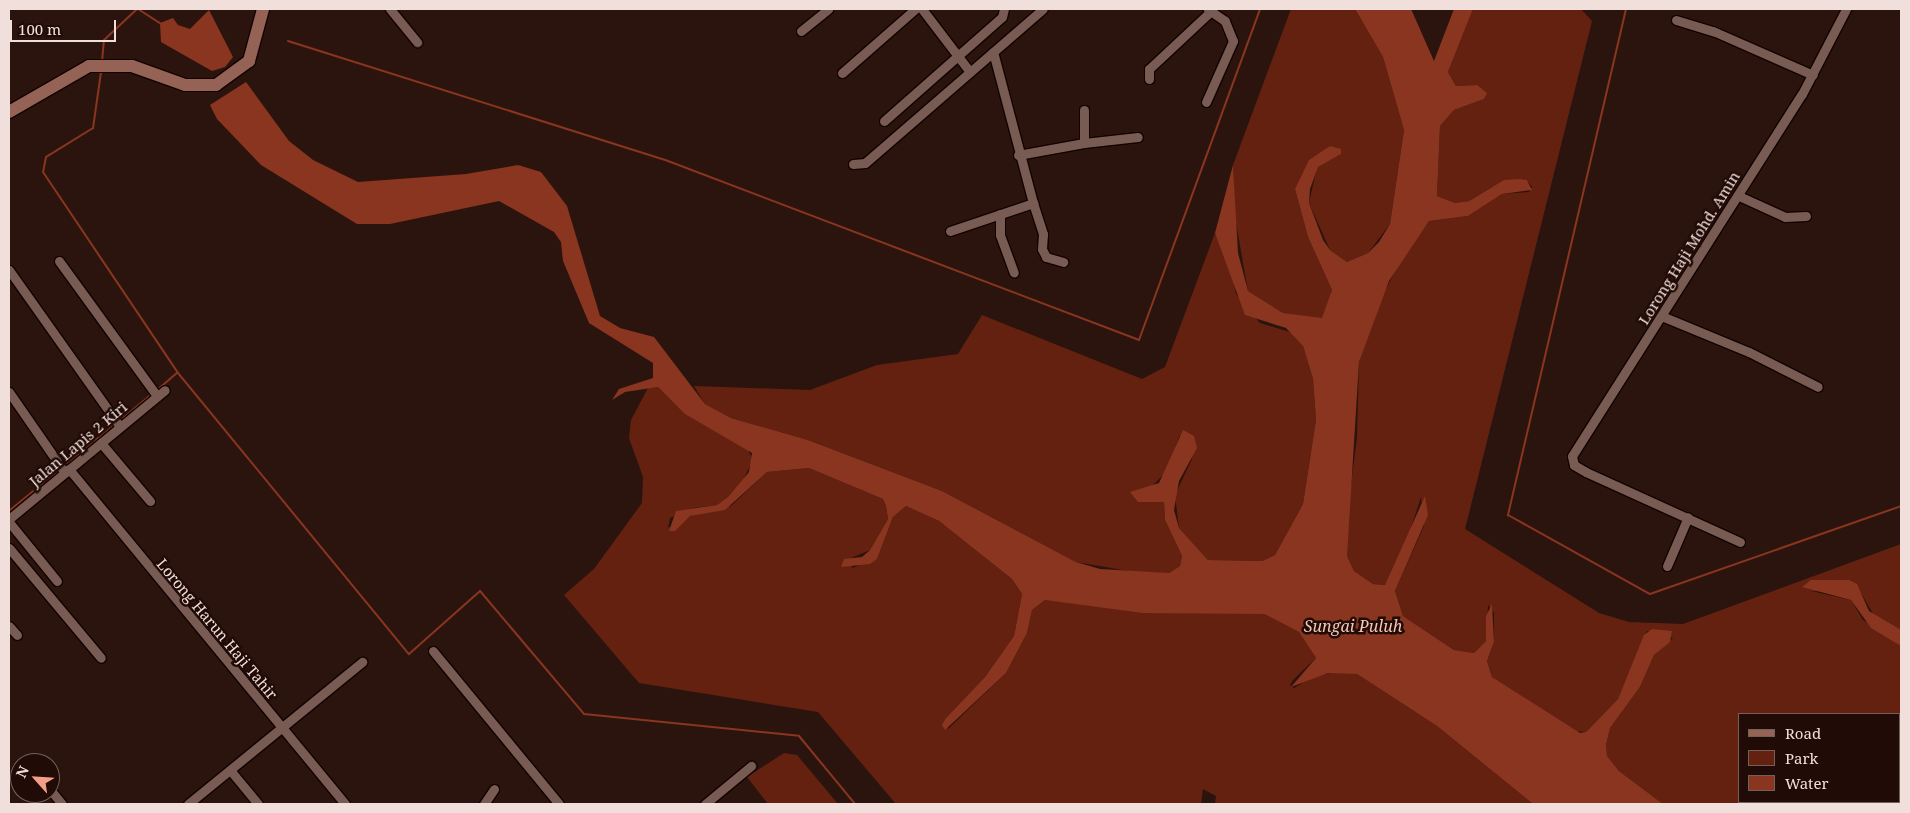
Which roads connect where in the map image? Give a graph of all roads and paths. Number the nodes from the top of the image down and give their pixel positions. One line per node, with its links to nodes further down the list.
1 (263, 9): 21 (street)
2 (390, 9): 12 (street)
3 (828, 9): 11 (street)
4 (915, 9): 15 (street)
5 (922, 9): 14 (street)
6 (1004, 9): 14 (street)
7 (1043, 9): 13 (street)
8 (1846, 9): 17 (street, Lorong Haji Mohd. Amin)
9 (1210, 10): 18 (street); 19 (street)
10 (1676, 20): 17 (street)
11 (801, 32)
12 (417, 42)
13 (993, 52): 16 (street); 25 (street)
14 (958, 55): 16 (street); 22 (street)
15 (842, 72)
16 (970, 72): 26 (street)
17 (1813, 75): 27 (street, Lorong Haji Mohd. Amin)
18 (1149, 79)
19 (1206, 102)
20 (1084, 110): 24 (street)
21 (9, 112)
22 (884, 122)
23 (1138, 137): 24 (street)
24 (1084, 143): 25 (street)
25 (1018, 155): 28 (street)
26 (853, 164)
27 (1739, 196): 30 (street); 36 (street, Lorong Haji Mohd. Amin)
28 (1033, 203): 29 (street); 33 (street)
29 (1000, 214): 31 (street); 35 (street)
30 (1806, 216)
31 (950, 231)
32 (59, 261): 40 (street)
33 (1063, 262)
34 (9, 270): 41 (street)
35 (1014, 273)
36 (1664, 317): 37 (street); 45 (street, Lorong Haji Mohd. Amin)
37 (1818, 387)
38 (165, 390): 40 (street, Jalan Lapis 2 Kiri)
39 (9, 392): 43 (street, Lorong Harun Haji Tahir)
40 (155, 393): 41 (street, Jalan Lapis 2 Kiri)
41 (117, 424): 42 (street, Jalan Lapis 2 Kiri)
42 (101, 443): 43 (street, Jalan Lapis 2 Kiri); 44 (street)
43 (66, 471): 46 (street, Jalan Lapis 2 Kiri); 56 (street, Lorong Harun Haji Tahir)
44 (150, 501)
45 (1688, 517): 47 (street); 49 (street)
46 (9, 521): 50 (street)
47 (1740, 542)
48 (9, 548): 54 (street)
49 (1667, 566)
50 (57, 581)
51 (9, 626): 52 (street)
52 (16, 635)
53 (433, 651): 64 (street)
54 (101, 658)
55 (362, 662): 56 (street)
56 (281, 727): 58 (street); 62 (street, Lorong Harun Haji Tahir)
57 (751, 766): 65 (street)
58 (230, 770): 60 (street); 61 (street)
59 (494, 790): 63 (street)
60 (192, 803)
61 (258, 804)
62 (346, 804)
63 (484, 804)
64 (559, 804)
65 (705, 804)

